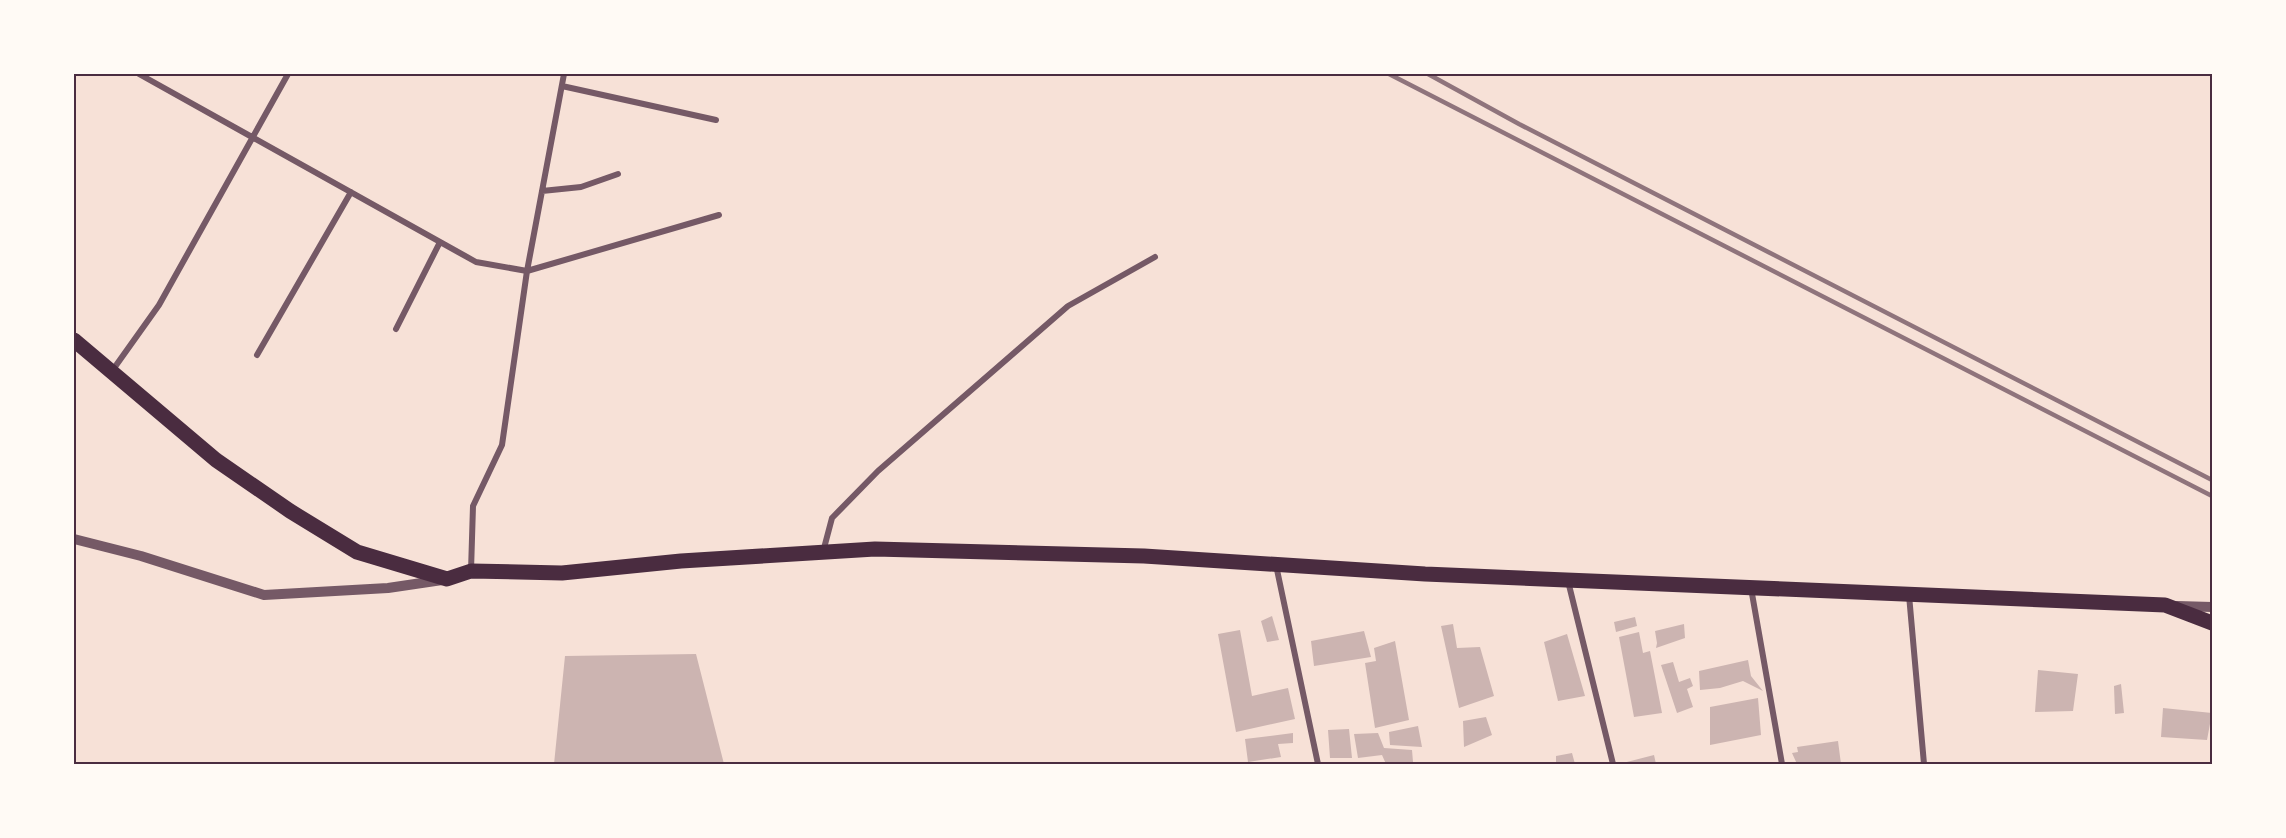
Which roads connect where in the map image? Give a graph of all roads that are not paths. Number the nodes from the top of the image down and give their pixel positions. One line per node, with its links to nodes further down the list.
1 (139, 74): 6 (street)
2 (288, 74): 6 (street)
3 (564, 74): 4 (street)
4 (562, 86): 5 (street); 8 (street)
5 (716, 120)
6 (253, 137): 9 (street); 17 (street)
7 (618, 174): 8 (street)
8 (542, 191): 13 (street)
9 (351, 192): 11 (street); 16 (street)
10 (719, 215): 13 (street)
11 (440, 242): 13 (street); 14 (street)
12 (1155, 257): 19 (street)
13 (526, 271): 21 (street)
14 (396, 329)
15 (74, 340): 17 (main road)
16 (257, 355)
17 (111, 371): 22 (main road)
18 (74, 539): 22 (street)
19 (823, 552): 20 (main road); 21 (main road)
20 (1276, 565): 23 (main road); 29 (street)
21 (471, 572): 22 (main road)
22 (447, 579)
23 (1568, 580): 24 (main road); 30 (street)
24 (1750, 588): 25 (main road); 31 (street)
25 (1909, 595): 26 (main road); 32 (street)
26 (2165, 605): 27 (street); 28 (main road)
27 (2212, 607)
28 (2212, 623)
29 (1318, 765)
30 (1613, 765)
31 (1782, 765)
32 (1924, 765)

